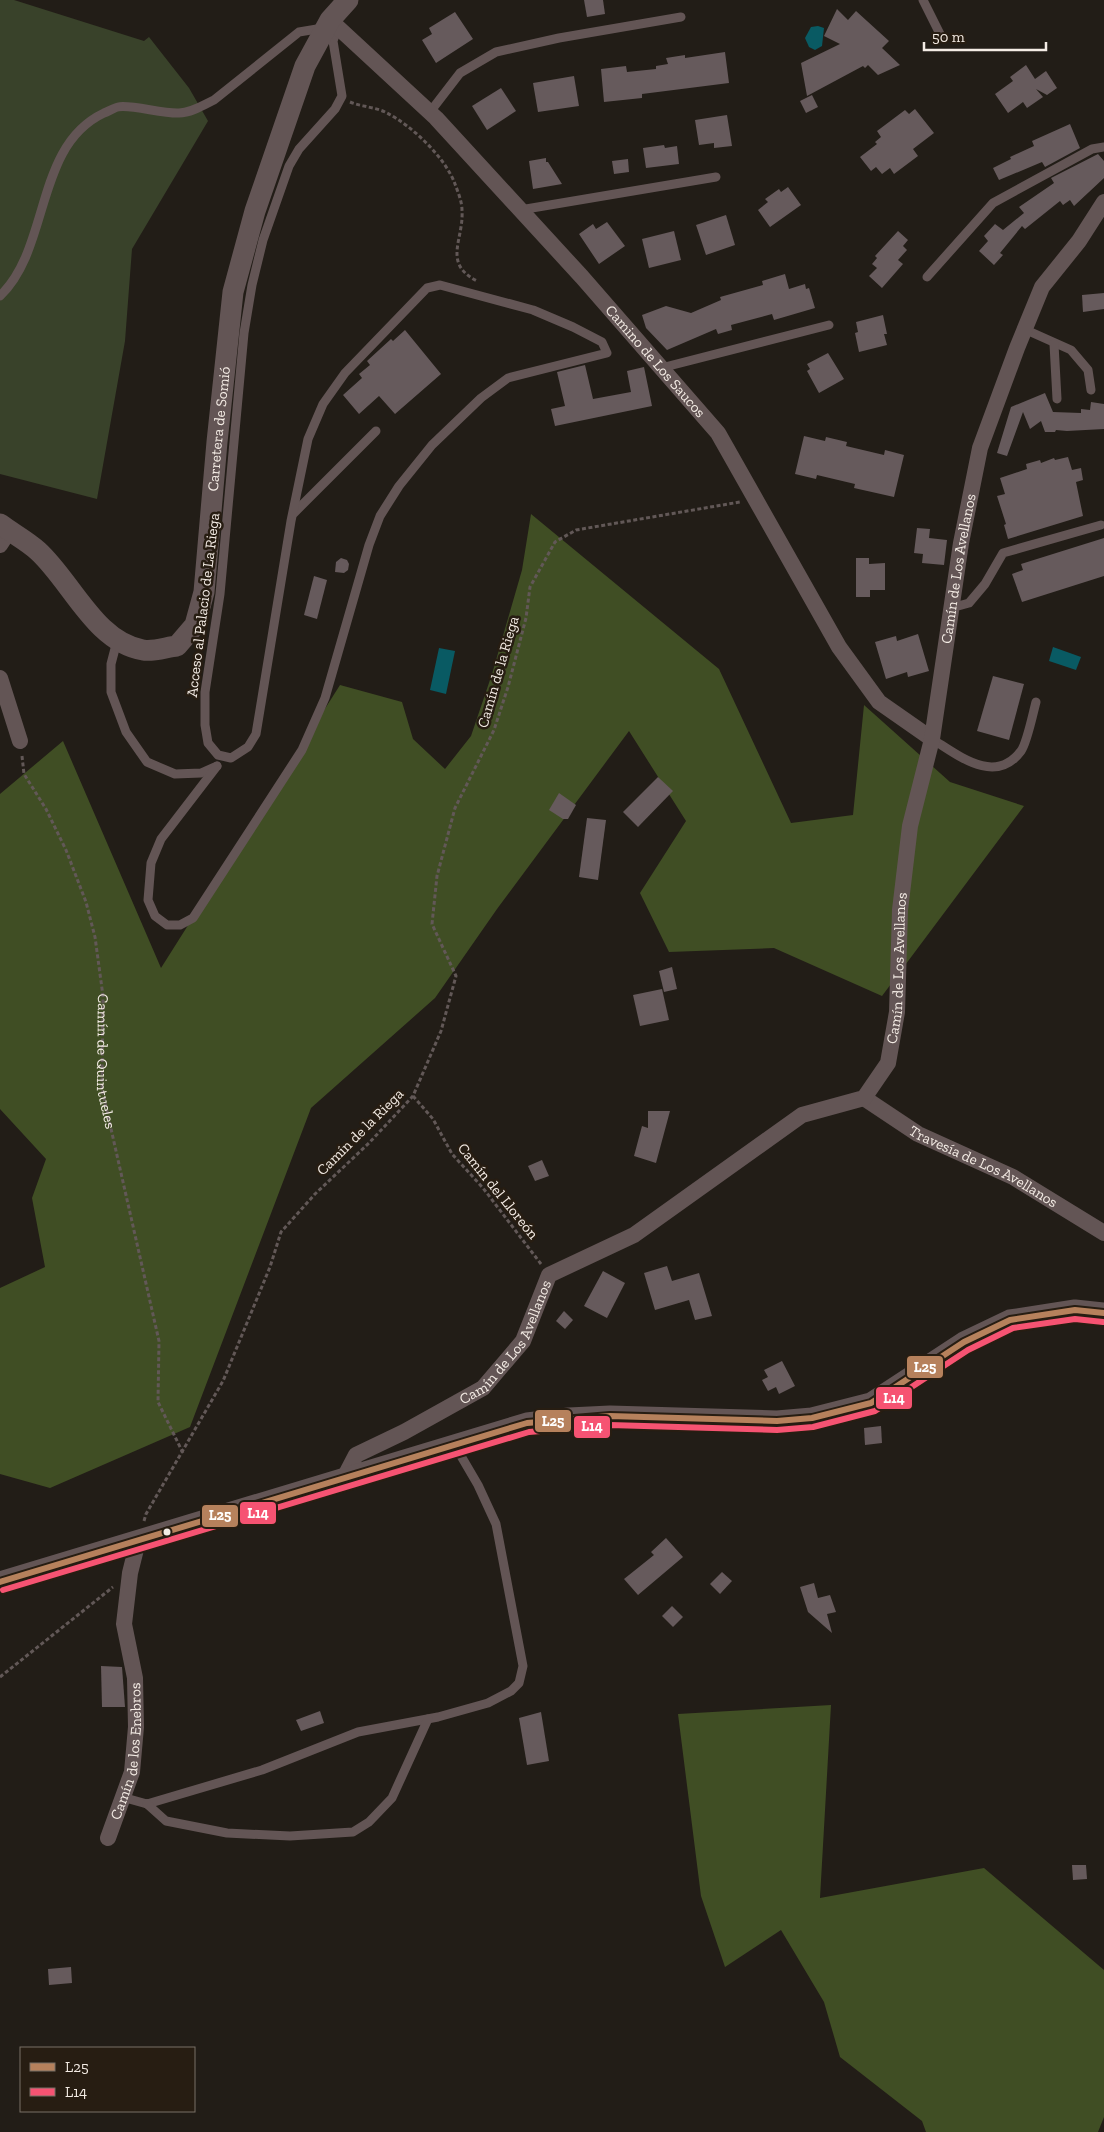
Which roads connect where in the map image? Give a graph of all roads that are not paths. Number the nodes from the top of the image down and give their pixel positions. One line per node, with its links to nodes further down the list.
1 (348, 0): 4 (street, Carretera de Somió)
2 (923, 0): 5 (lane)
3 (681, 17): 6 (lane)
4 (332, 25): 6 (street, Camino de Los Saucos); 12 (lane); 24 (street, Carretera de Somió); 29 (lane, Acceso al Palacio de La Riega)
5 (942, 38)
6 (430, 112): 10 (street, Camino de Los Saucos)
7 (1104, 147): 11 (lane)
8 (716, 177): 10 (lane)
9 (1104, 202): 14 (street, Camín de Los Avellanos)
10 (520, 210): 16 (street, Camino de Los Saucos)
11 (927, 277)
12 (0, 296)
13 (829, 325): 16 (lane)
14 (1024, 329): 15 (lane); 23 (street, Camín de Los Avellanos)
15 (1054, 344): 17 (lane); 18 (lane)
16 (661, 368): 27 (street, Camino de Los Saucos)
17 (1090, 390)
18 (1057, 399)
19 (376, 431): 20 (lane)
20 (294, 513): 29 (lane); 30 (lane)
21 (1101, 525): 23 (lane)
22 (3, 533): 24 (street, Carretera de Somió)
23 (951, 608): 27 (street, Camín de Los Avellanos)
24 (117, 641): 30 (lane)
25 (0, 678): 28 (street)
26 (1036, 702): 27 (lane)
27 (932, 739): 31 (street, Camín de Los Avellanos)
28 (20, 741)
29 (224, 756): 30 (lane)
30 (217, 766)
31 (864, 1098): 32 (street, Travesía de Los Avellanos); 35 (street, Camín de Los Avellanos)
32 (1104, 1233)
33 (1104, 1313): 34 (street)
34 (453, 1444): 35 (street); 38 (lane)
35 (344, 1478): 36 (street)
36 (138, 1540): 37 (street); 39 (street, Camín de los Enebros)
37 (0, 1582)
38 (428, 1719): 40 (lane); 40 (lane)
39 (122, 1798): 40 (lane); 41 (street, Camín de los Enebros)
40 (147, 1804)
41 (108, 1838)

